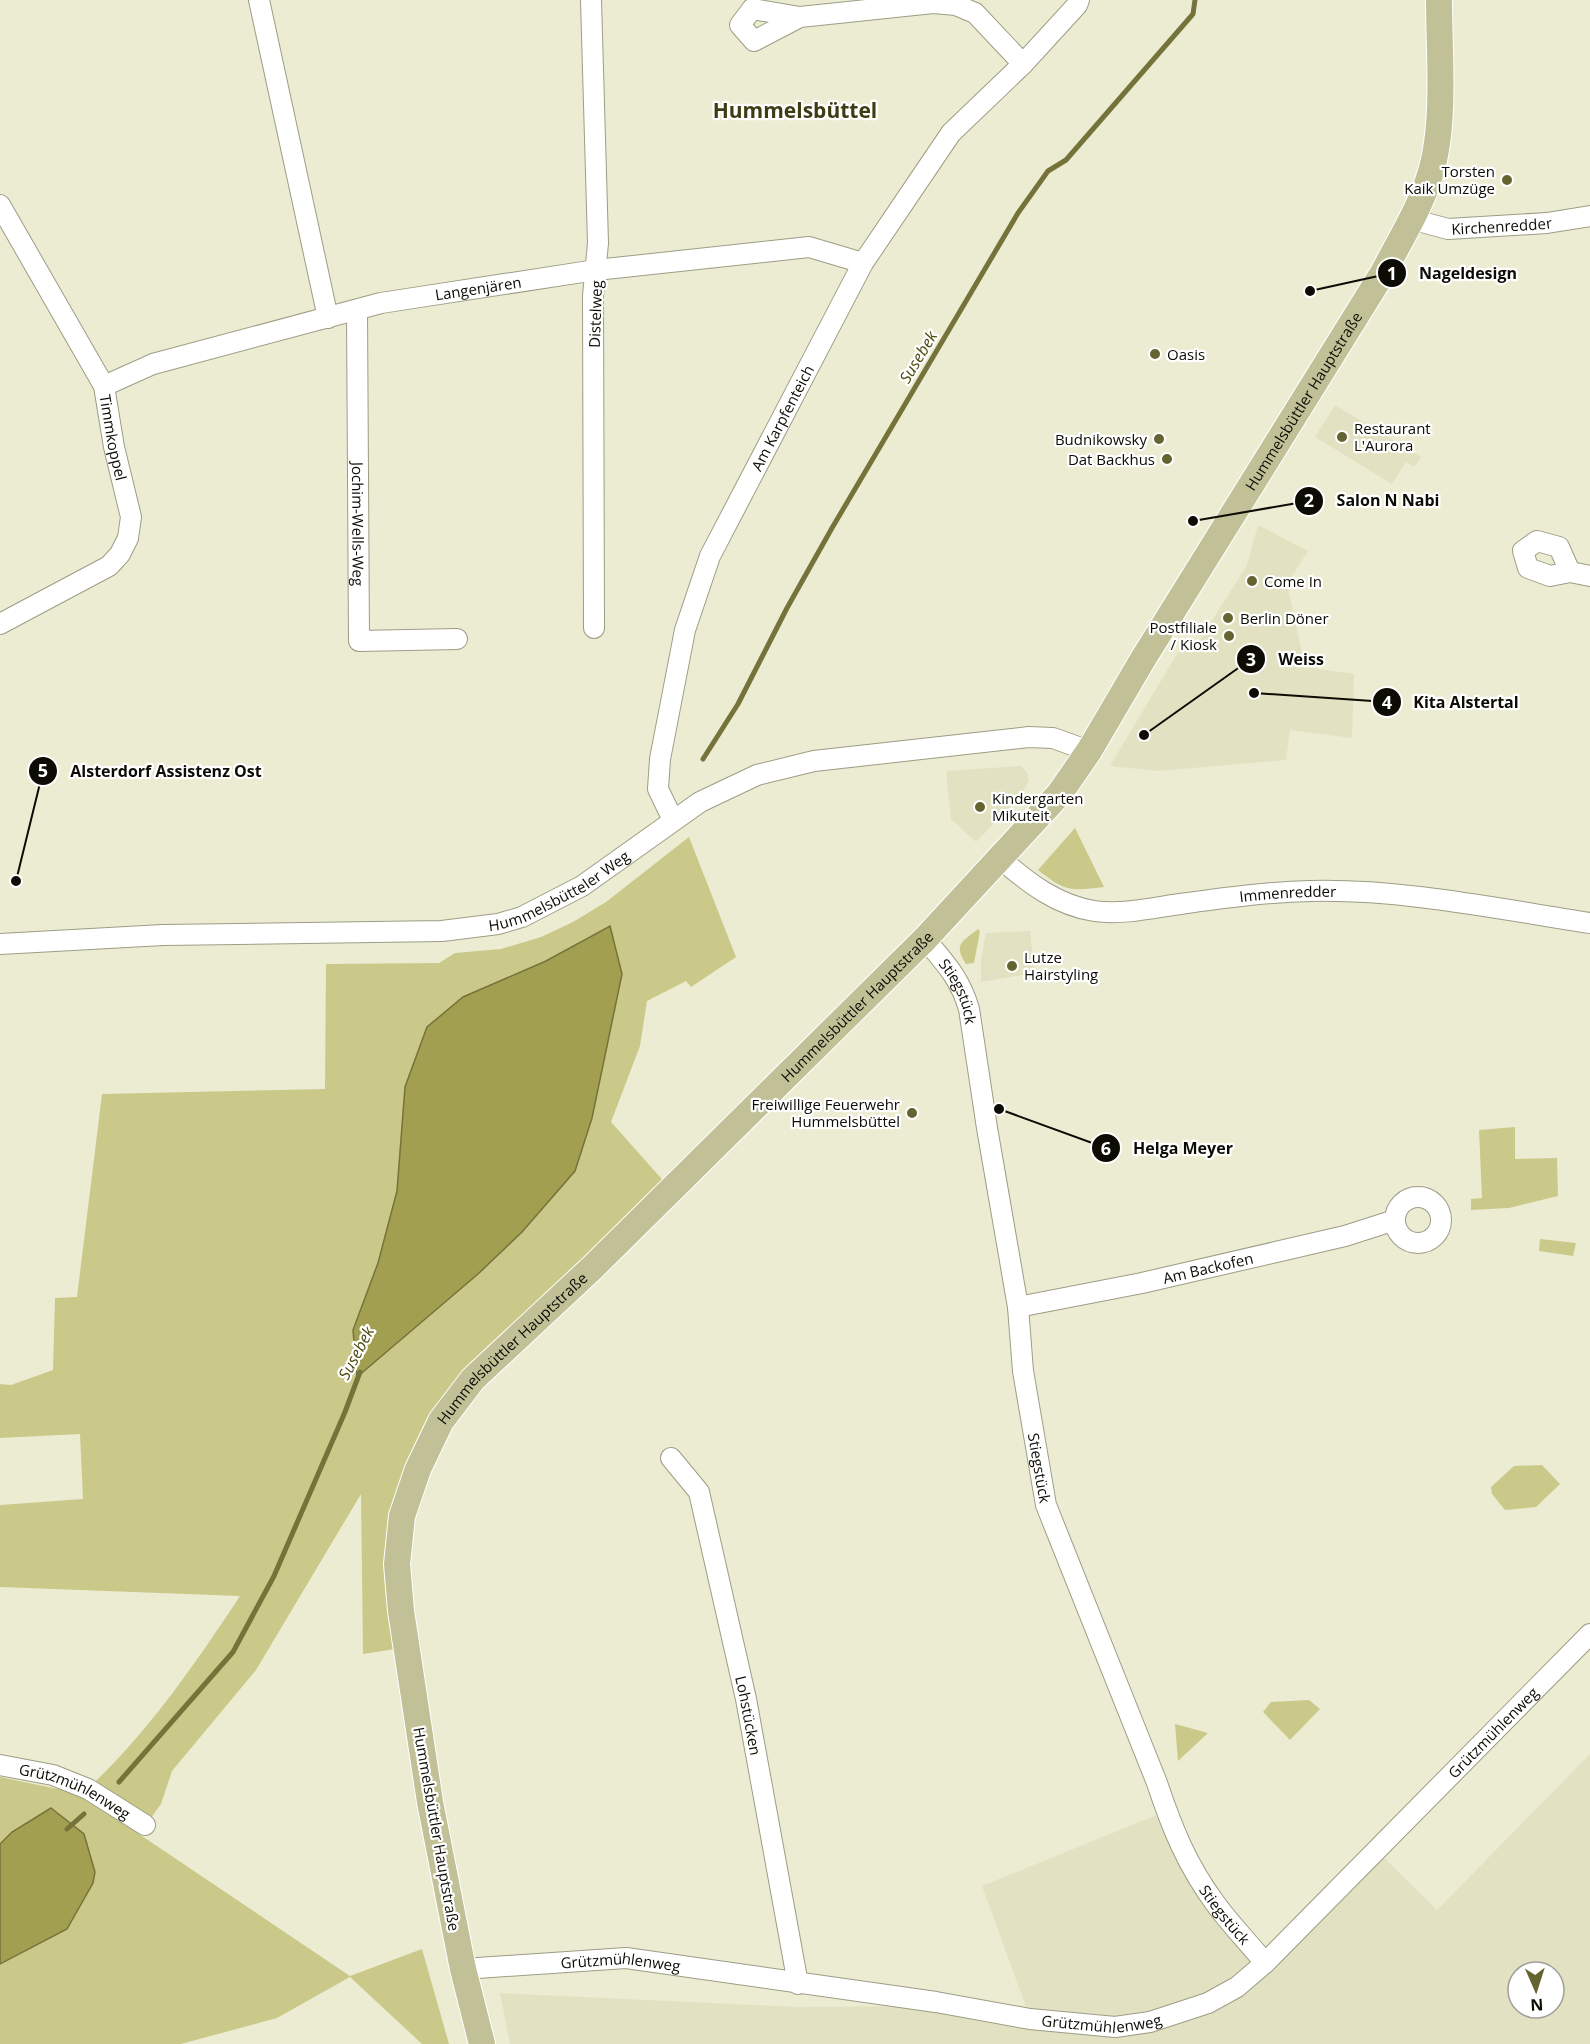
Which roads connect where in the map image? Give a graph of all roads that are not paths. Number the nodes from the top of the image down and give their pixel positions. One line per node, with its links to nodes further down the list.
1 (259, 0): 13 (street)
2 (591, 0): 11 (street, Distelweg)
3 (1079, 0): 6 (street, Am Karpfenteich)
4 (1439, 0): 9 (main road, Hummelsbüttler Hauptstraße)
5 (800, 17): 6 (street)
6 (1023, 64): 10 (street, Am Karpfenteich)
7 (0, 205): 14 (street, Timmkoppel)
8 (1590, 216): 9 (street, Kirchenredder)
9 (1411, 219): 20 (main road, Hummelsbüttler Hauptstraße)
10 (863, 263): 11 (street, Langenjären); 21 (street, Am Karpfenteich)
11 (596, 270): 12 (street, Langenjären); 18 (street, Distelweg)
12 (357, 310): 13 (street, Langenjären); 19 (street, Jochim-Wells-Weg)
13 (328, 318): 14 (street, Langenjären)
14 (104, 386): 17 (street, Timmkoppel)
15 (1570, 572): 16 (street)
16 (1590, 576)
17 (0, 624)
18 (594, 628)
19 (457, 639)
20 (1089, 751): 21 (street, Hummelsbütteler Weg); 22 (main road, Hummelsbüttler Hauptstraße)
21 (673, 820): 25 (street, Hummelsbütteler Weg)
22 (1001, 858): 23 (street, Immenredder); 24 (main road, Hummelsbüttler Hauptstraße)
23 (1590, 923)
24 (925, 939): 27 (street, Stiegstück); 33 (main road, Hummelsbüttler Hauptstraße)
25 (0, 944)
26 (1395, 1220): 27 (street, Am Backofen)
27 (1018, 1307): 32 (street, Stiegstück)
28 (671, 1458): 34 (street, Lohstücken)
29 (1590, 1634): 32 (street, Grützmühlenweg)
30 (0, 1765): 31 (street, Grützmühlenweg)
31 (145, 1826)
32 (1265, 1962): 34 (street, Grützmühlenweg)
33 (463, 1969): 34 (street, Grützmühlenweg); 35 (main road, Hummelsbüttler Hauptstraße)
34 (798, 1984)
35 (482, 2044)

